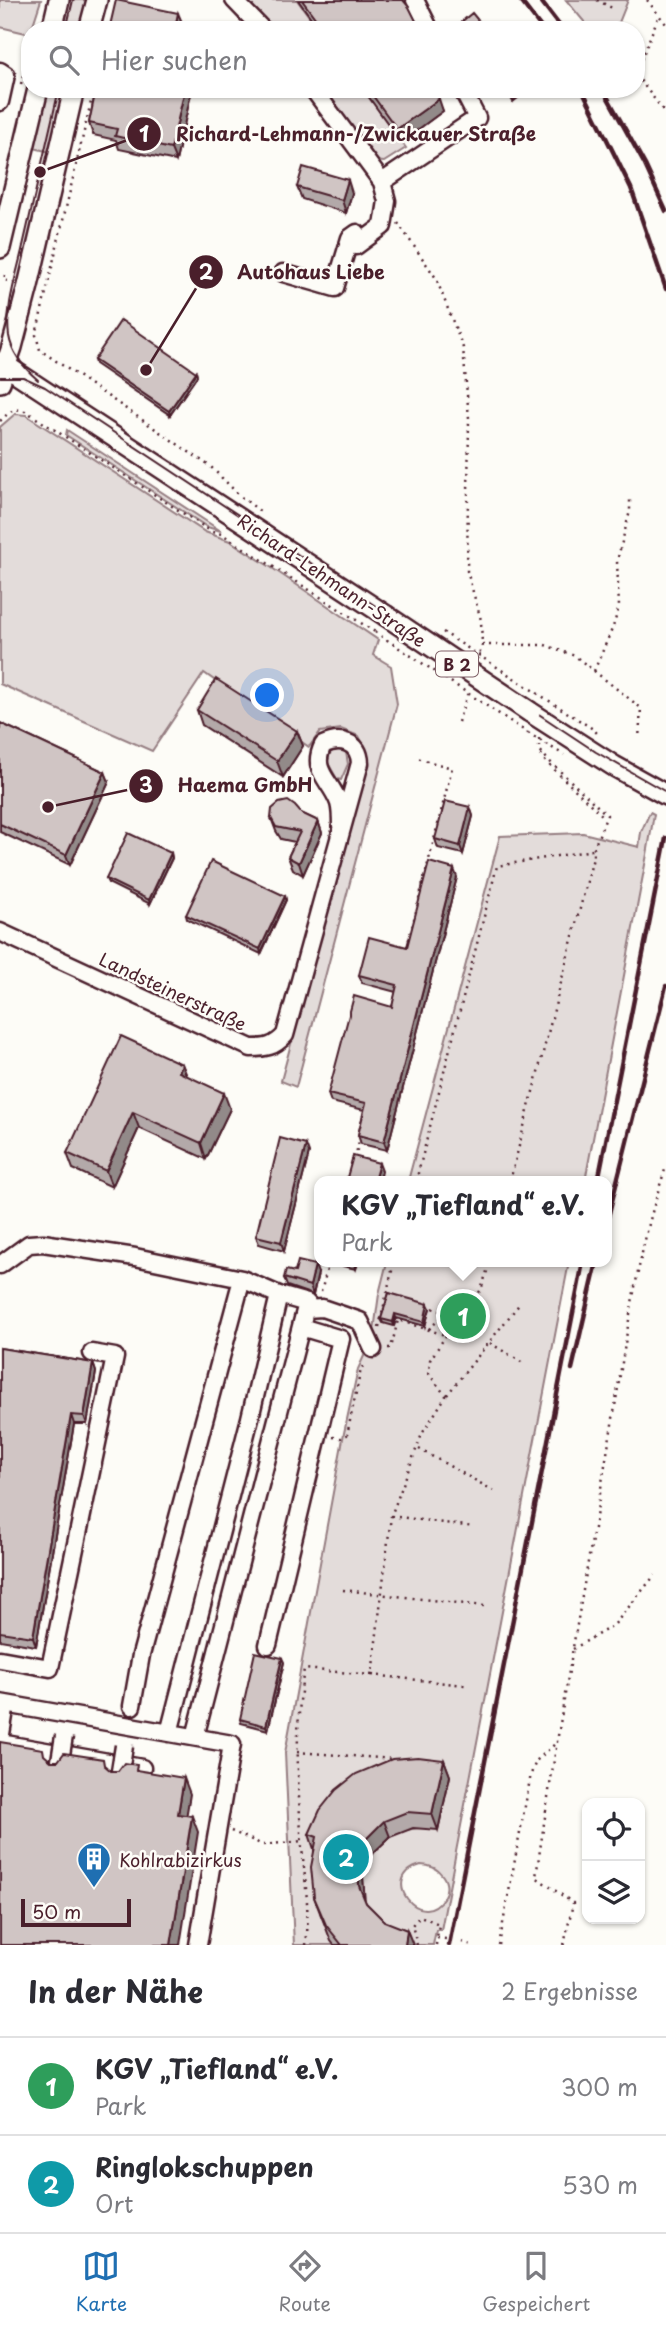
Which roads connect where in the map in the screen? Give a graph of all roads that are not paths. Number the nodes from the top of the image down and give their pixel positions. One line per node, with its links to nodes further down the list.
1 (59, 0): 5 (main road)
2 (97, 0): 6 (main road)
3 (234, 0): 7 (street)
4 (415, 0): 8 (street)
5 (54, 21)
6 (91, 21)
7 (254, 21)
8 (426, 21)
9 (0, 71): 14 (street)
10 (36, 98): 18 (main road)
11 (72, 98): 20 (main road)
12 (320, 98): 15 (street)
13 (467, 98): 15 (street)
14 (0, 103)
15 (382, 182): 16 (street)
16 (387, 211): 17 (street); 19 (street)
17 (356, 246)
18 (0, 248)
19 (283, 272)
20 (2, 370): 21 (main road, Richard-Lehmann-Straße / B 2, bridge)
21 (666, 795)
22 (341, 826): 22 (street, Landsteinerstraße); 23 (street, Landsteinerstraße)
23 (0, 932)
24 (0, 1265): 25 (street)
25 (242, 1279): 26 (street); 34 (street)
26 (279, 1295): 27 (street); 37 (street)
27 (307, 1306): 28 (street); 29 (street)
28 (301, 1327): 31 (street); 39 (street)
29 (373, 1349)
30 (92, 1353): 32 (street)
31 (268, 1645)
32 (0, 1659)
33 (3, 1703): 35 (street); 38 (street)
34 (132, 1706)
35 (68, 1715): 36 (street); 40 (street, bridge)
36 (127, 1726): 37 (street); 42 (street, bridge)
37 (169, 1733): 39 (street)
38 (1, 1736): 41 (street)
39 (195, 1737): 43 (street)
40 (59, 1767)
41 (142, 1768)
42 (119, 1777)
43 (198, 1945)

